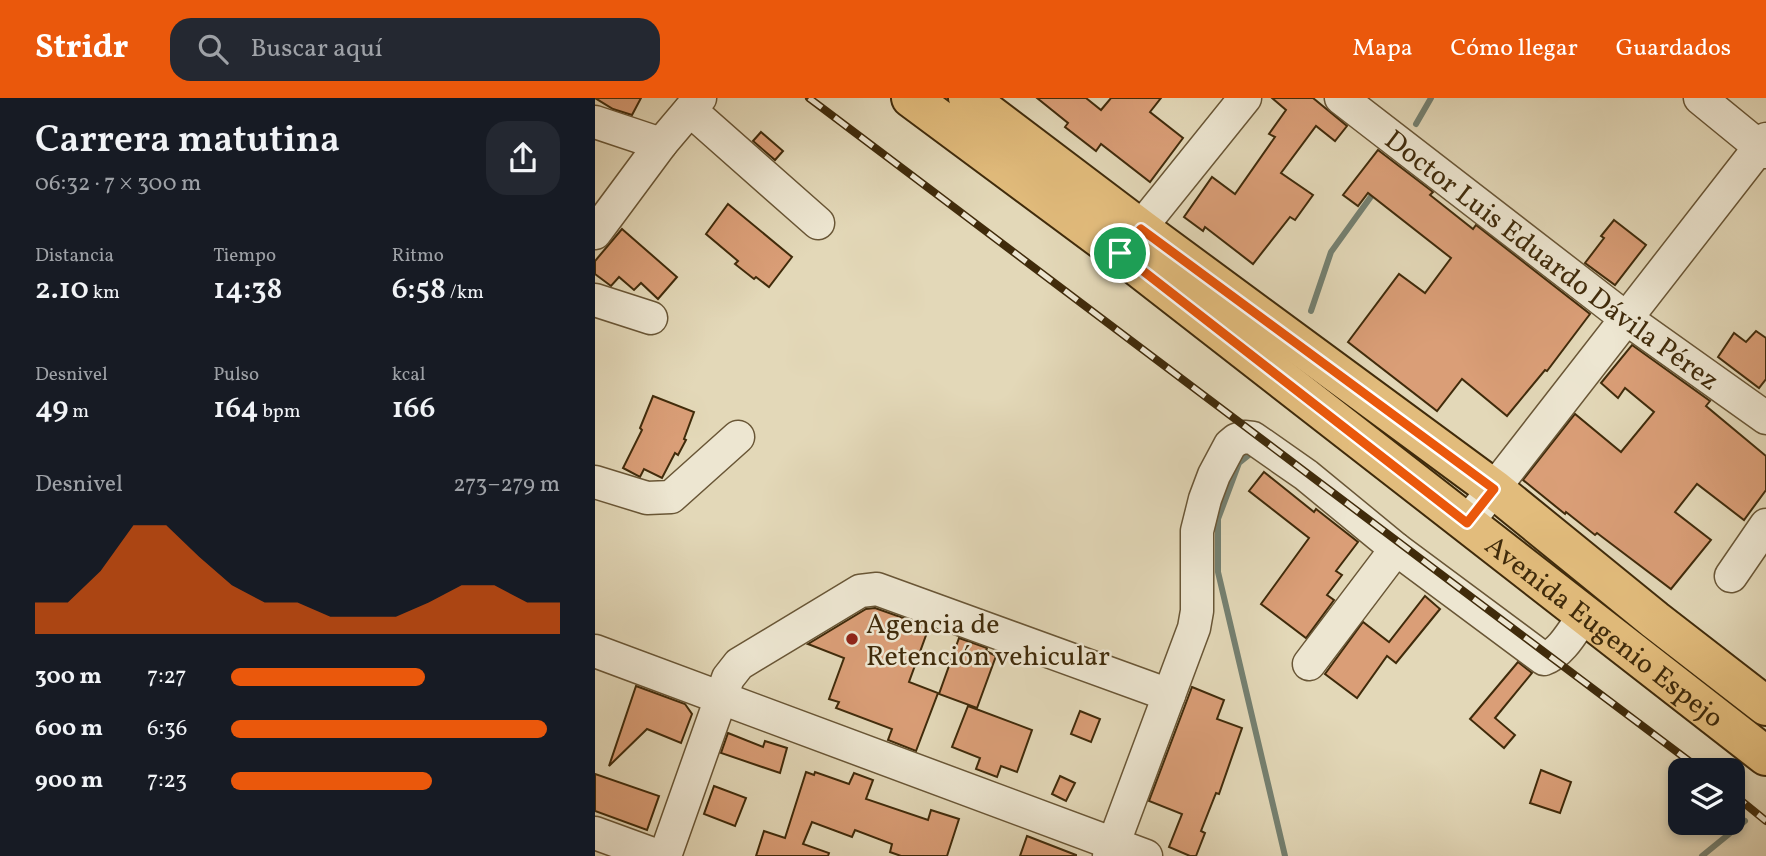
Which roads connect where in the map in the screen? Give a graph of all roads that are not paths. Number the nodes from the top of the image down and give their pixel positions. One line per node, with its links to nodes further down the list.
1 (911, 98): 12 (main road, Avenida Eugenio Espejo)
2 (968, 98): 12 (main road, Avenida Eugenio Espejo)
3 (1245, 98): 12 (street)
4 (1341, 98): 15 (street, Doctor Luis Eduardo Dávila Pérez)
5 (1700, 98): 9 (street)
6 (695, 104): 8 (street); 10 (street)
7 (595, 122): 8 (street)
8 (661, 144): 11 (street)
9 (1764, 146): 15 (street)
10 (818, 223)
11 (595, 233)
12 (1131, 241): 19 (main road, Avenida Eugenio Espejo); 20 (main road, Avenida Eugenio Espejo)
13 (595, 300): 14 (street)
14 (651, 318)
15 (1627, 319): 16 (street, Doctor Luis Eduardo Dávila Pérez); 19 (street)
16 (1766, 418)
17 (738, 437): 18 (street)
18 (595, 482)
19 (1494, 489): 20 (street); 29 (main road, Avenida Eugenio Espejo)
20 (1467, 523): 24 (main road, Avenida Eugenio Espejo)
21 (1766, 525): 23 (street)
22 (1396, 548): 24 (street); 26 (street); 27 (street)
23 (1731, 576)
24 (1585, 614): 30 (main road, Avenida Eugenio Espejo)
25 (595, 651): 28 (street)
26 (1310, 664)
27 (1169, 695): 28 (street); 32 (street)
28 (720, 696): 32 (street); 34 (street)
29 (1766, 706)
30 (1766, 756)
31 (595, 833): 33 (street)
32 (1111, 850): 35 (street)
33 (659, 856)
34 (665, 856)
35 (1146, 856)

